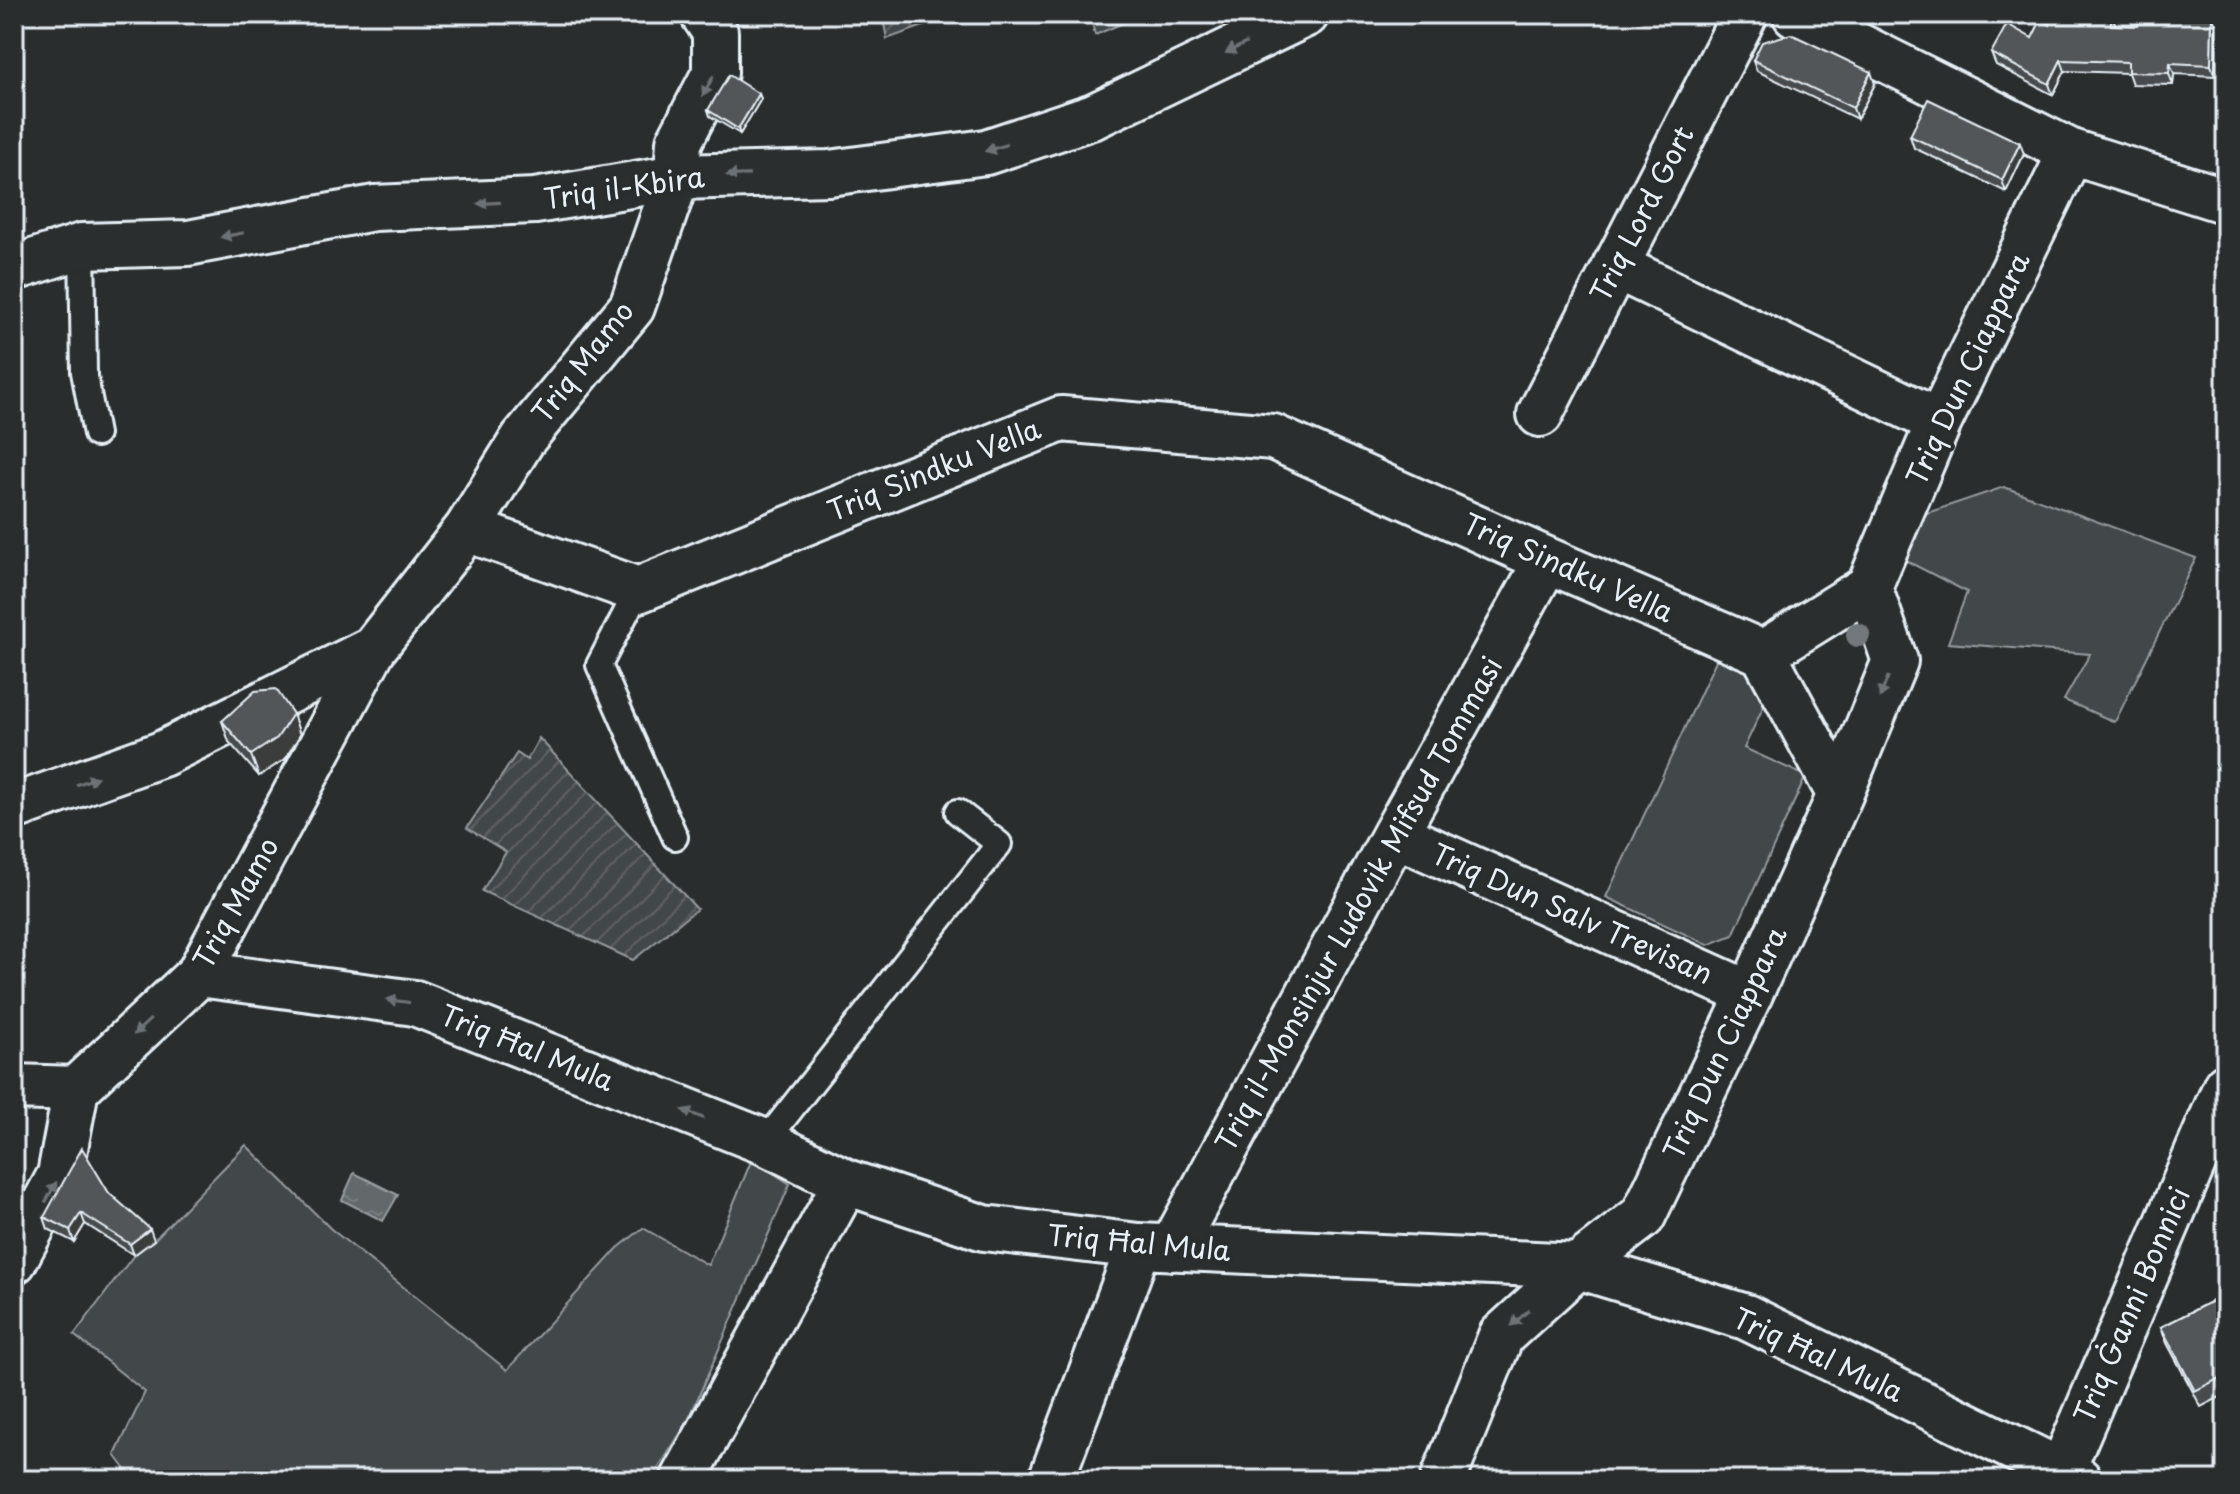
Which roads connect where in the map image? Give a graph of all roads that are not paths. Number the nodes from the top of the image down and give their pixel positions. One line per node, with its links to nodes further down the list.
1 (703, 14): 6 (street, Triq Mamo, one-way to 6)
2 (1306, 14): 6 (street, Triq il-Kbira, one-way to 6)
3 (1745, 14): 9 (street, Triq Lord Gort)
4 (1795, 14): 5 (street)
5 (2071, 152): 7 (street); 12 (street, Triq Dun Ciappara)
6 (677, 177): 8 (street, Triq il-Kbira, one-way to 8); 14 (street, Triq Mamo)
7 (2226, 201)
8 (82, 246): 10 (street, Triq il-Kbira); 13 (lane)
9 (1615, 266): 11 (street, Triq Lord Gort); 12 (street)
10 (14, 268)
11 (1540, 414)
12 (1939, 422): 16 (street, Triq Dun Ciappara)
13 (96, 434)
14 (467, 529): 17 (street); 18 (street, Triq Mamo)
15 (1547, 560): 17 (street, Triq Sindku Vella); 19 (street, Triq Sindku Vella); 23 (street, Triq il-Monsinjur Ludovik Mifsud Tommasi)
16 (1869, 587): 19 (street); 20 (street, Triq Dun Ciappara, one-way to 20)
17 (638, 590): 24 (lane)
18 (373, 649): 21 (street, Triq Mamo, one-way to 18); 25 (street, Triq Mamo)
19 (1763, 653): 20 (street)
20 (1840, 795): 26 (street, Triq Dun Ciappara)
21 (14, 807)
22 (958, 812): 30 (lane)
23 (1395, 834): 26 (street, Triq Dun Salv Trevisan); 32 (street, Triq il-Monsinjur Ludovik Mifsud Tommasi)
24 (675, 837)
25 (199, 974): 29 (street, Triq Mamo, one-way to 29); 30 (street, Triq Ħal Mula, one-way to 25)
26 (1750, 994): 34 (street, Triq Dun Ciappara)
27 (2226, 1086): 35 (street, Triq Ġanni Bonnici)
28 (14, 1087): 29 (street)
29 (76, 1089): 33 (street, one-way to 29)
30 (765, 1142): 31 (street, Triq Ħal Mula)
31 (846, 1182): 32 (street, Triq Ħal Mula); 36 (street)
32 (1156, 1247): 34 (street, Triq Ħal Mula); 37 (street, Triq il-Monsinjur Ludovik Mifsud Tommasi)
33 (14, 1261)
34 (1578, 1266): 35 (street, Triq Ħal Mula); 38 (street, Triq Dun Ciappara, one-way to 38)
35 (2066, 1477)
36 (683, 1480)
37 (1051, 1480)
38 (1443, 1480)

